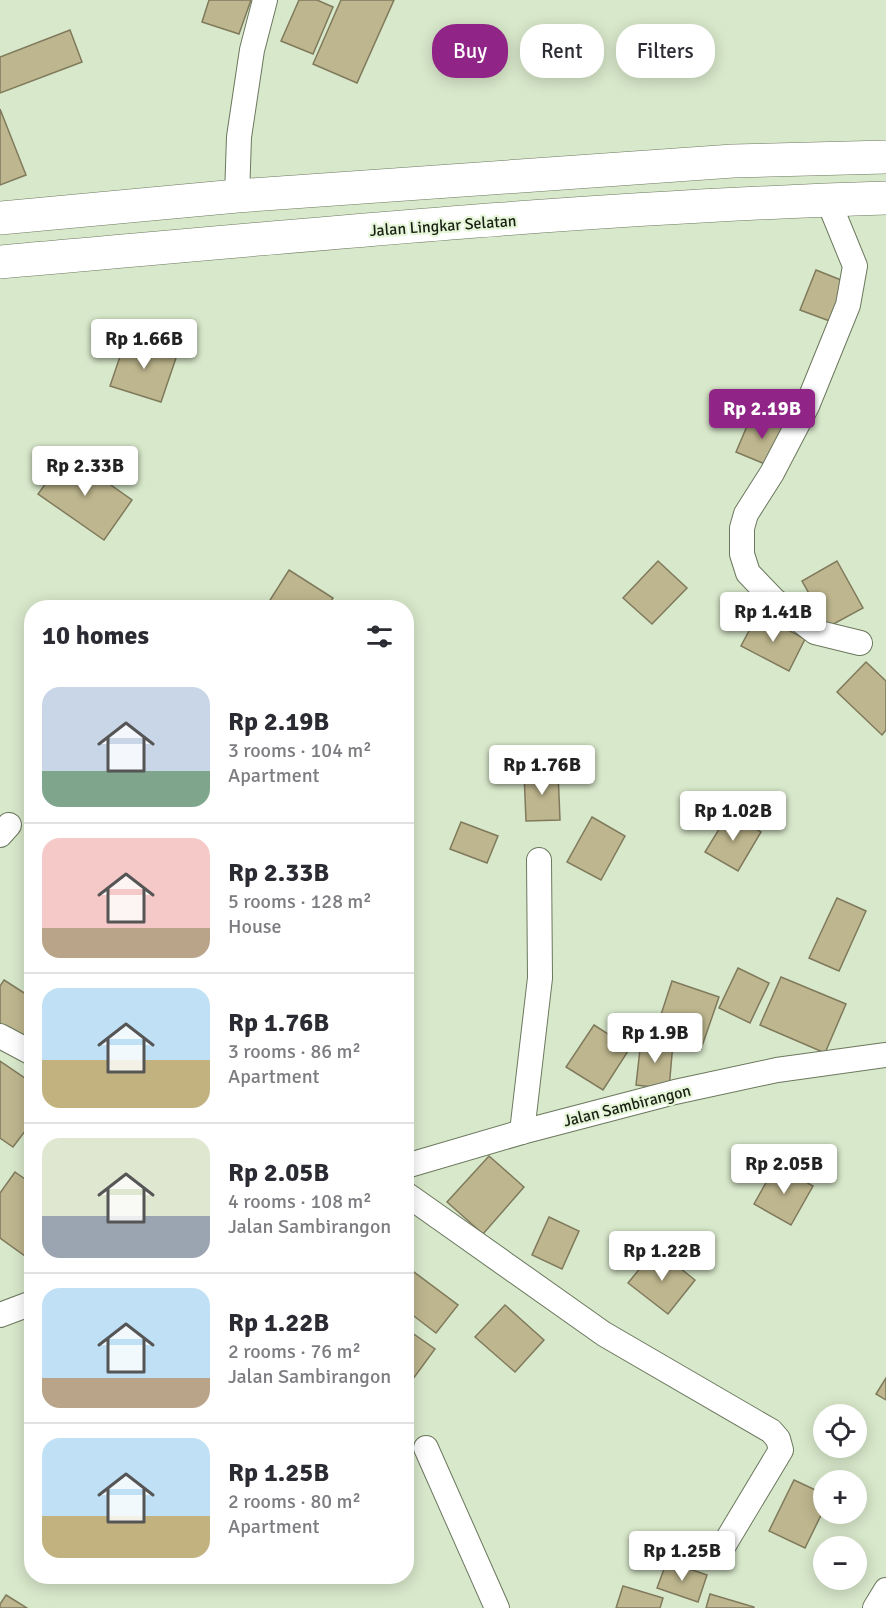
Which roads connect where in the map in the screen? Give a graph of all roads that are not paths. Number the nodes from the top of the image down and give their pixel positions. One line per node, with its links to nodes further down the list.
1 (265, 0): 4 (street)
2 (886, 158): 3 (highway)
3 (733, 161): 4 (highway); 7 (highway)
4 (237, 196): 8 (highway)
5 (886, 198): 6 (highway, Jalan Lingkar Selatan)
6 (828, 200): 7 (highway, Jalan Lingkar Selatan); 10 (street)
7 (735, 204): 9 (highway, Jalan Lingkar Selatan)
8 (0, 218)
9 (0, 262)
10 (860, 643)
11 (539, 860): 15 (street)
12 (0, 1036): 13 (street)
13 (24, 1049)
14 (886, 1055): 15 (street, Jalan Sambirangon)
15 (522, 1132): 16 (street, Jalan Sambirangon)
16 (414, 1165)
17 (414, 1200): 21 (street)
18 (24, 1306): 19 (street)
19 (0, 1315)
20 (426, 1448): 23 (street)
21 (724, 1545)
22 (886, 1590): 24 (street)
23 (497, 1608)
24 (875, 1608)

